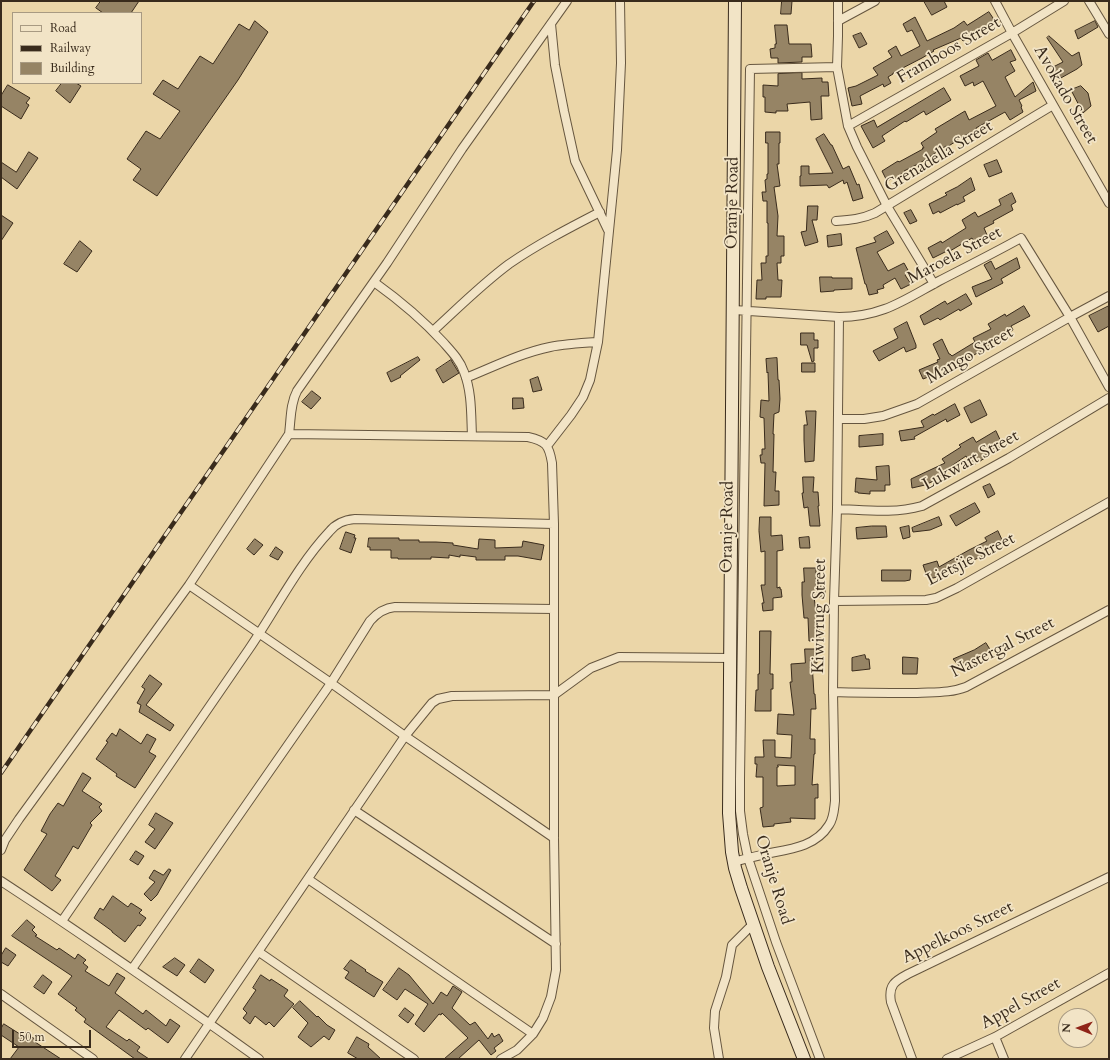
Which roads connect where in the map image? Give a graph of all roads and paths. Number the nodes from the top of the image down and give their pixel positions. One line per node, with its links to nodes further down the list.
1 (567, 1): 10 (street)
2 (620, 1): 22 (street)
3 (735, 1): 14 (street)
4 (838, 1): 9 (street)
5 (875, 1): 9 (street)
6 (995, 1): 11 (street, Avokado Street)
7 (1064, 1): 11 (street, Framboos Street)
8 (1089, 1): 12 (street)
9 (838, 21): 13 (street)
10 (551, 24): 20 (street); 23 (street)
11 (1012, 33): 16 (street, Avokado Street); 17 (street, Framboos Street)
12 (1109, 34)
13 (837, 67): 15 (street); 17 (street)
14 (735, 69): 15 (street); 26 (street)
15 (750, 69): 27 (street, Oranje Road)
16 (1053, 105): 18 (street, Avokado Street); 19 (street, Grenadella Street)
17 (848, 126): 19 (street)
18 (1108, 197)
19 (887, 206): 21 (street, Grenadella Street); 24 (street)
20 (600, 212): 22 (street); 30 (street)
21 (836, 221)
22 (608, 230): 31 (street)
23 (374, 282): 30 (street); 36 (street)
24 (934, 284): 28 (street, Maroela Street); 29 (street, Maroela Street)
25 (1109, 296): 29 (street, Mango Street)
26 (734, 310): 27 (street, Maroela Street); 47 (street)
27 (746, 311): 28 (street, Maroela Street); 55 (street, Oranje Road)
28 (839, 317): 35 (street, Kiwivrug Street)
29 (1070, 317): 33 (street, Maroela Street); 35 (street, Mango Street)
30 (433, 331): 32 (street)
31 (598, 342): 32 (street); 38 (street)
32 (466, 378): 37 (street)
33 (1109, 387)
34 (1109, 398): 40 (street, Lukwart Street)
35 (838, 419): 40 (street, Kiwivrug Street)
36 (289, 434): 37 (street); 42 (street)
37 (472, 436): 38 (street)
38 (547, 446): 41 (street)
39 (1109, 502): 43 (street, Lietsjie Street)
40 (837, 509): 43 (street, Kiwivrug Street)
41 (554, 524): 44 (street); 46 (street)
42 (189, 585): 46 (street); 54 (street)
43 (834, 601): 49 (street, Kiwivrug Street)
44 (554, 609): 48 (street); 50 (street)
45 (1109, 610): 49 (street, Nastergal Street)
46 (260, 633): 48 (street); 60 (street)
47 (730, 658): 50 (street); 56 (street)
48 (331, 683): 51 (street); 64 (street)
49 (833, 692): 55 (street, Kiwivrug Street)
50 (554, 695): 51 (street); 53 (street)
51 (405, 736): 52 (street); 53 (street)
52 (354, 810): 58 (street); 62 (street)
53 (554, 838): 62 (street)
54 (1, 850)
55 (748, 858): 56 (street, Kiwivrug Street); 79 (street, Oranje Road)
56 (734, 862): 61 (street)
57 (1109, 876): 80 (street, Appelkoos Street)
58 (308, 879): 63 (street); 68 (street)
59 (1, 881): 60 (street)
60 (62, 921): 64 (street)
61 (753, 924): 77 (street); 78 (street)
62 (556, 944): 68 (street)
63 (259, 952): 67 (street); 74 (street)
64 (132, 969): 67 (street)
65 (1109, 973): 69 (street, Appel Street)
66 (1, 994): 71 (street)
67 (209, 1024): 72 (street); 73 (street)
68 (533, 1034): 70 (street)
69 (995, 1037): 81 (street, Appel Street); 82 (street)
70 (516, 1050): 75 (street); 76 (street)
71 (93, 1059)
72 (185, 1059)
73 (259, 1059)
74 (414, 1059)
75 (501, 1059)
76 (514, 1059)
77 (719, 1059)
78 (804, 1059)
79 (820, 1059)
80 (912, 1059)
81 (947, 1059)
82 (1004, 1059)

